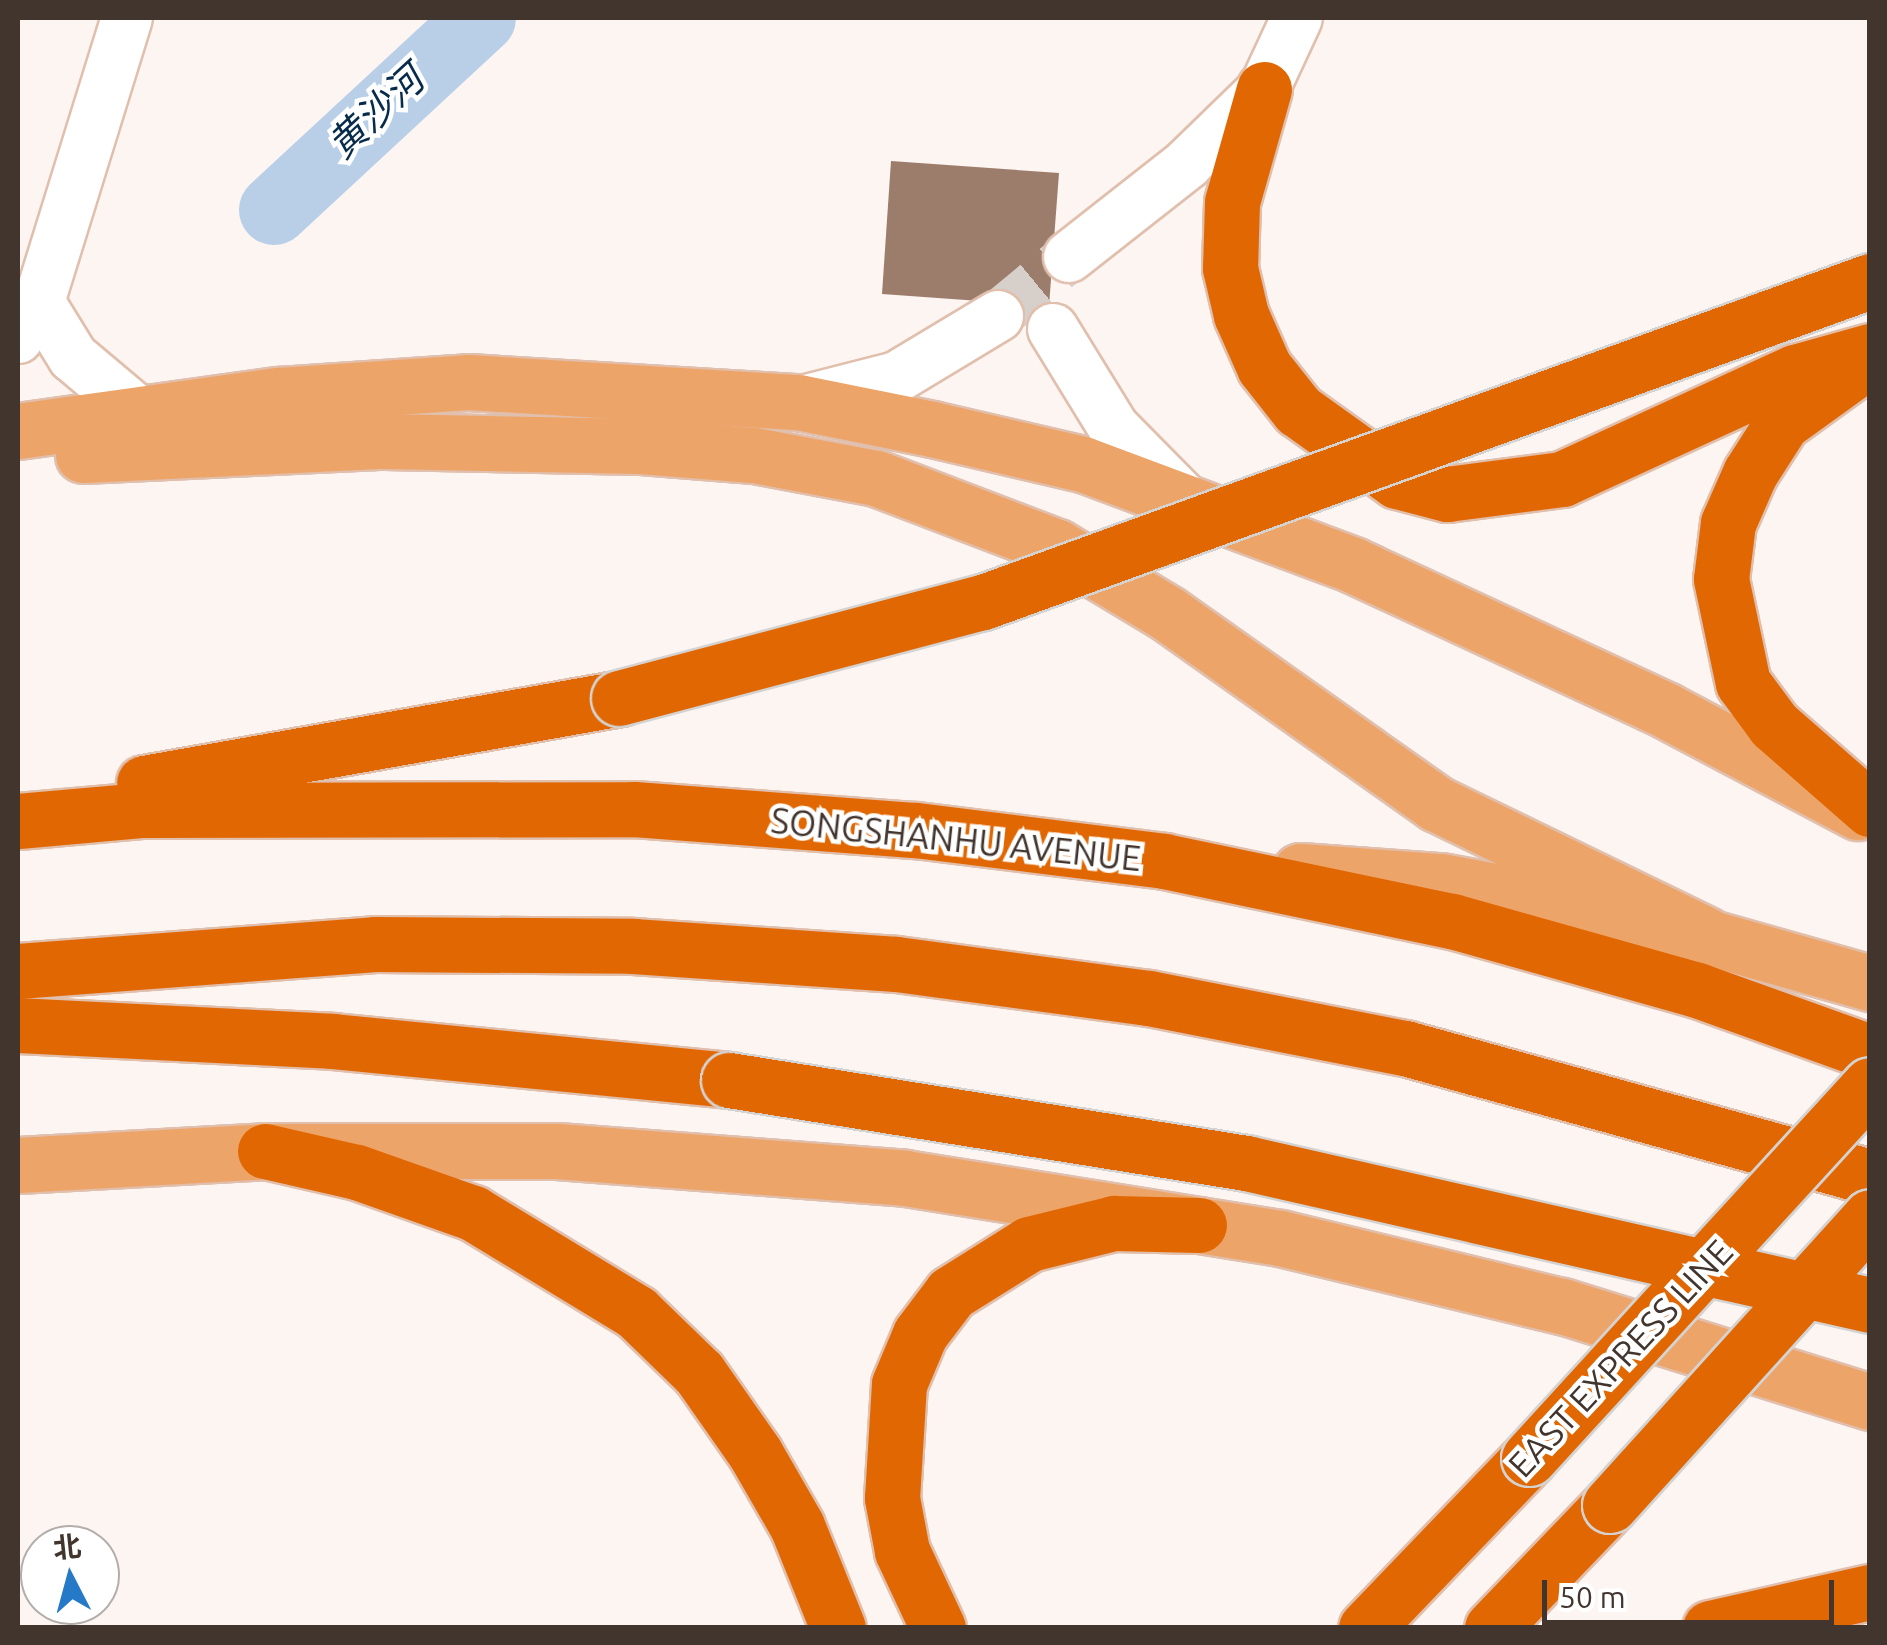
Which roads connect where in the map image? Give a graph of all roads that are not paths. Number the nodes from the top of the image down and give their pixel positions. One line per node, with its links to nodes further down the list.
1 (127, 18): 7 (street)
2 (1298, 18): 3 (street)
3 (1264, 89): 4 (street); 9 (highway)
4 (1070, 257)
5 (1870, 281): 16 (highway, bridge)
6 (998, 316): 11 (street)
7 (28, 320): 12 (street)
8 (1053, 329): 15 (street)
9 (1870, 351)
10 (1870, 363): 17 (highway)
11 (798, 402): 12 (main road); 15 (main road)
12 (138, 411): 13 (main road)
13 (18, 431)
14 (18, 460): 21 (main road)
15 (1181, 496): 18 (main road)
16 (18, 806)
17 (1870, 809)
18 (1870, 818)
19 (18, 822): 20 (highway, SONGSHANHU AVENUE)
20 (1164, 861): 21 (main road); 25 (highway, SONGSHANHU AVENUE)
21 (1705, 934): 23 (main road)
22 (18, 971): 29 (highway)
23 (1870, 984)
24 (18, 1025): 32 (highway, bridge)
25 (1870, 1052)
26 (1870, 1085): 34 (highway, EAST EXPRESS LINE, bridge)
27 (265, 1151): 28 (main road); 31 (main road); 36 (highway)
28 (18, 1165)
29 (1870, 1178)
30 (1870, 1218): 40 (highway, bridge)
31 (1200, 1225): 33 (main road); 37 (highway)
32 (1870, 1304)
33 (1870, 1402)
34 (1408, 1585): 38 (highway); 39 (highway, EAST EXPRESS LINE)
35 (1870, 1592): 41 (highway)
36 (838, 1628)
37 (938, 1628)
38 (1347, 1628)
39 (1366, 1628)
40 (1492, 1628)
41 (1710, 1628)

